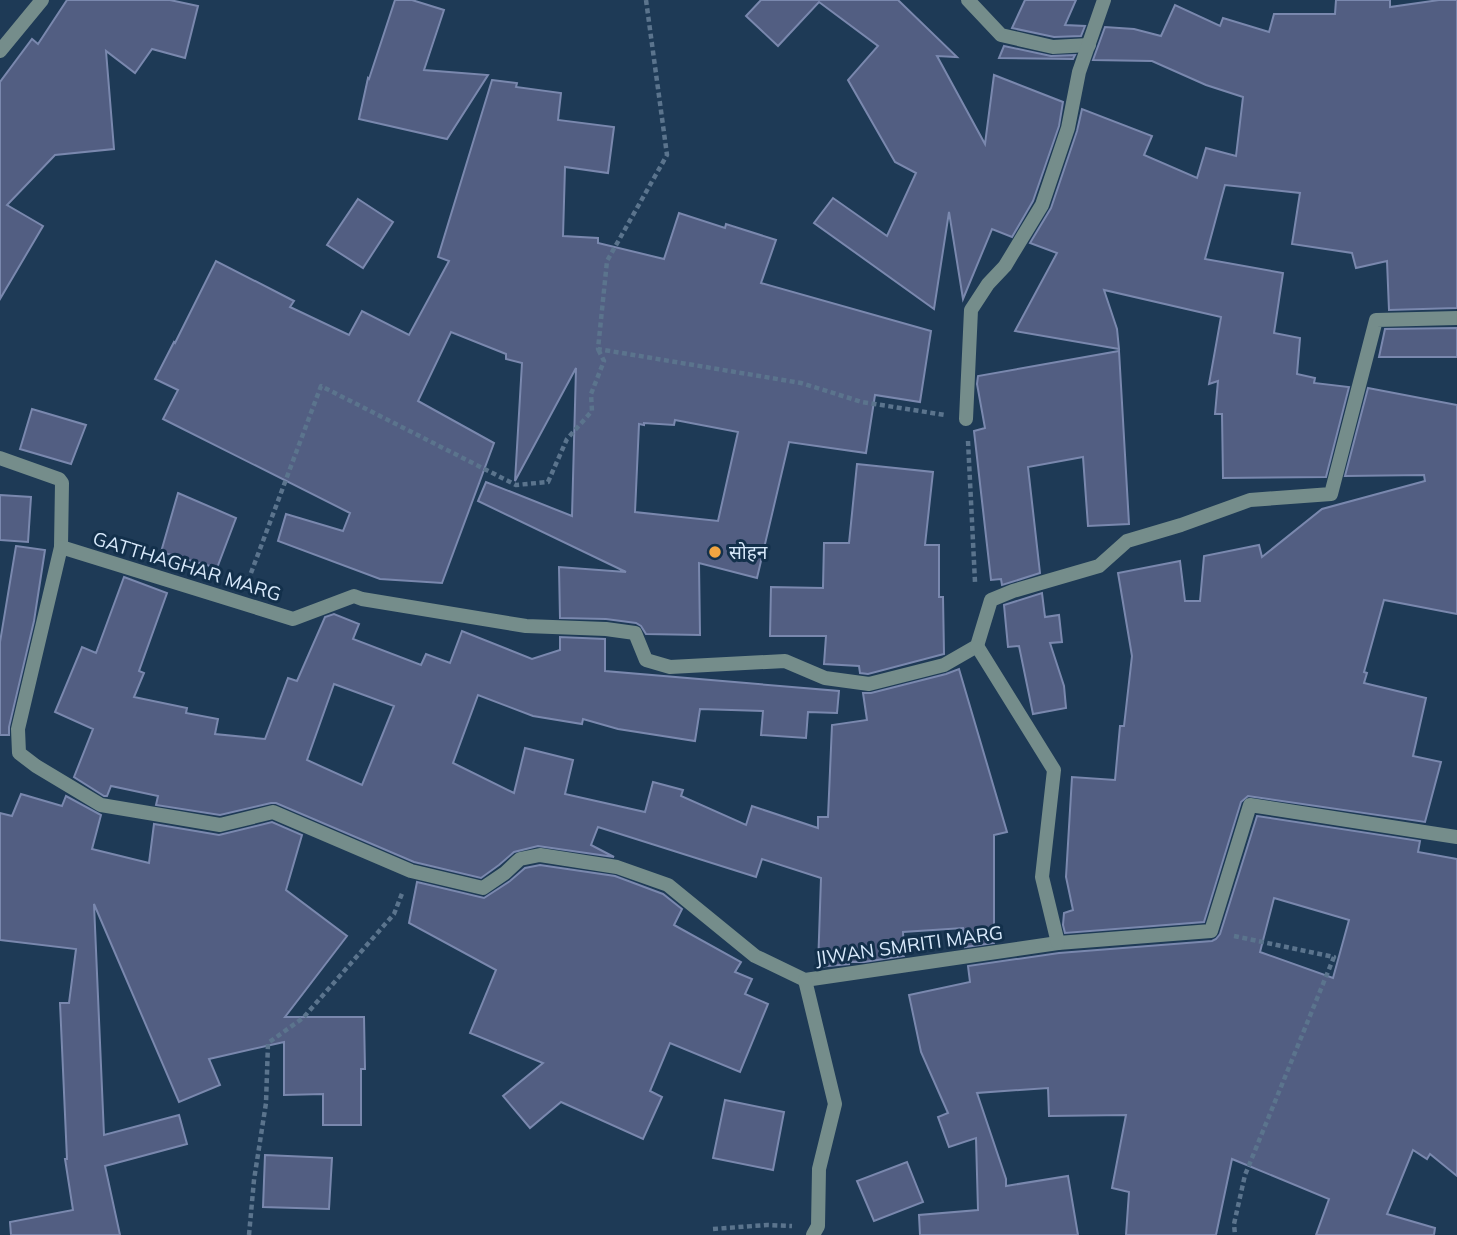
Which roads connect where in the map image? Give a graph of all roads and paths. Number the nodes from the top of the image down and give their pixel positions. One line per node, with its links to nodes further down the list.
1 (41, 0): 6 (street)
2 (646, 0): 8 (path)
3 (968, 0): 5 (street)
4 (1104, 0): 5 (street)
5 (1088, 45): 9 (street)
6 (0, 51)
7 (1457, 317): 14 (street)
8 (598, 349): 9 (path); 13 (path)
9 (967, 419): 12 (path)
10 (0, 458): 11 (street, JIWAN SMRITI MARG)
11 (61, 547): 13 (street, GATTHAGHAR MARG); 16 (street, JIWAN SMRITI MARG)
12 (975, 594)
13 (240, 602): 14 (street, GATTHAGHAR MARG)
14 (978, 646): 18 (street)
15 (1457, 837): 17 (street)
16 (411, 871): 19 (street, JIWAN SMRITI MARG); 22 (path)
17 (1211, 931): 18 (street, JIWAN SMRITI MARG); 23 (path)
18 (1058, 943): 19 (street, JIWAN SMRITI MARG)
19 (805, 980): 21 (street)
20 (713, 1229): 21 (path)
21 (815, 1231)
22 (249, 1235)
23 (1235, 1235)

